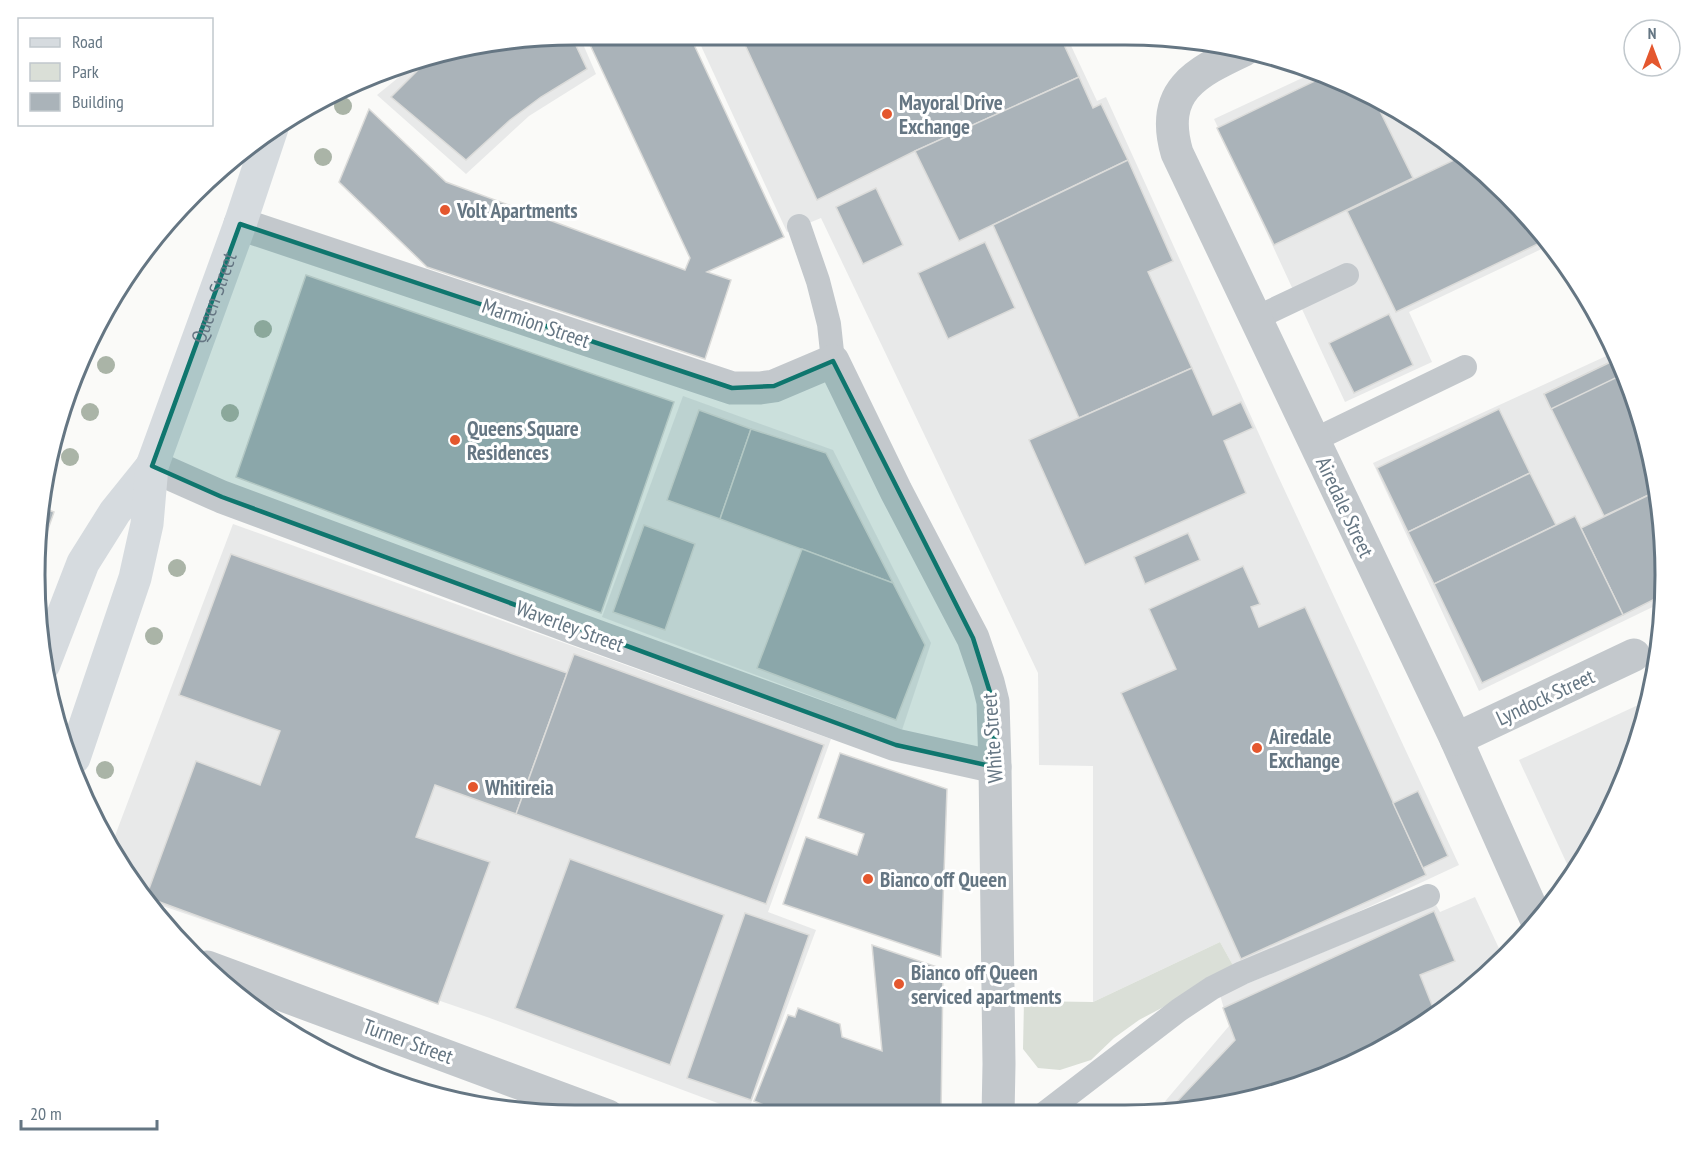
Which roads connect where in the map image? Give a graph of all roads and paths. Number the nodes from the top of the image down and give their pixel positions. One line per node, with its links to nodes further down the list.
1 (1233, 56): 6 (street, Airedale Street)
2 (266, 144): 3 (main road, Queen Street)
3 (240, 224): 7 (street, Marmion Street); 10 (main road, Queen Street)
4 (800, 226): 7 (lane)
5 (1347, 275): 6 (lane)
6 (1256, 318): 9 (street, Airedale Street)
7 (833, 361): 15 (street, White Street)
8 (1465, 367): 9 (lane)
9 (1314, 440): 13 (street, Airedale Street)
10 (152, 466): 11 (main road, Queen Street); 14 (main road, Queen Street); 15 (street, Waverley Street)
11 (50, 647)
12 (1634, 655): 13 (street, Lyndock Street)
13 (1456, 740): 17 (street, Airedale Street)
14 (76, 753)
15 (995, 767): 20 (street, White Street)
16 (1428, 896): 21 (lane)
17 (1533, 912)
18 (248, 989): 19 (street, Turner Street)
19 (577, 1105)
20 (998, 1105)
21 (1055, 1105)

